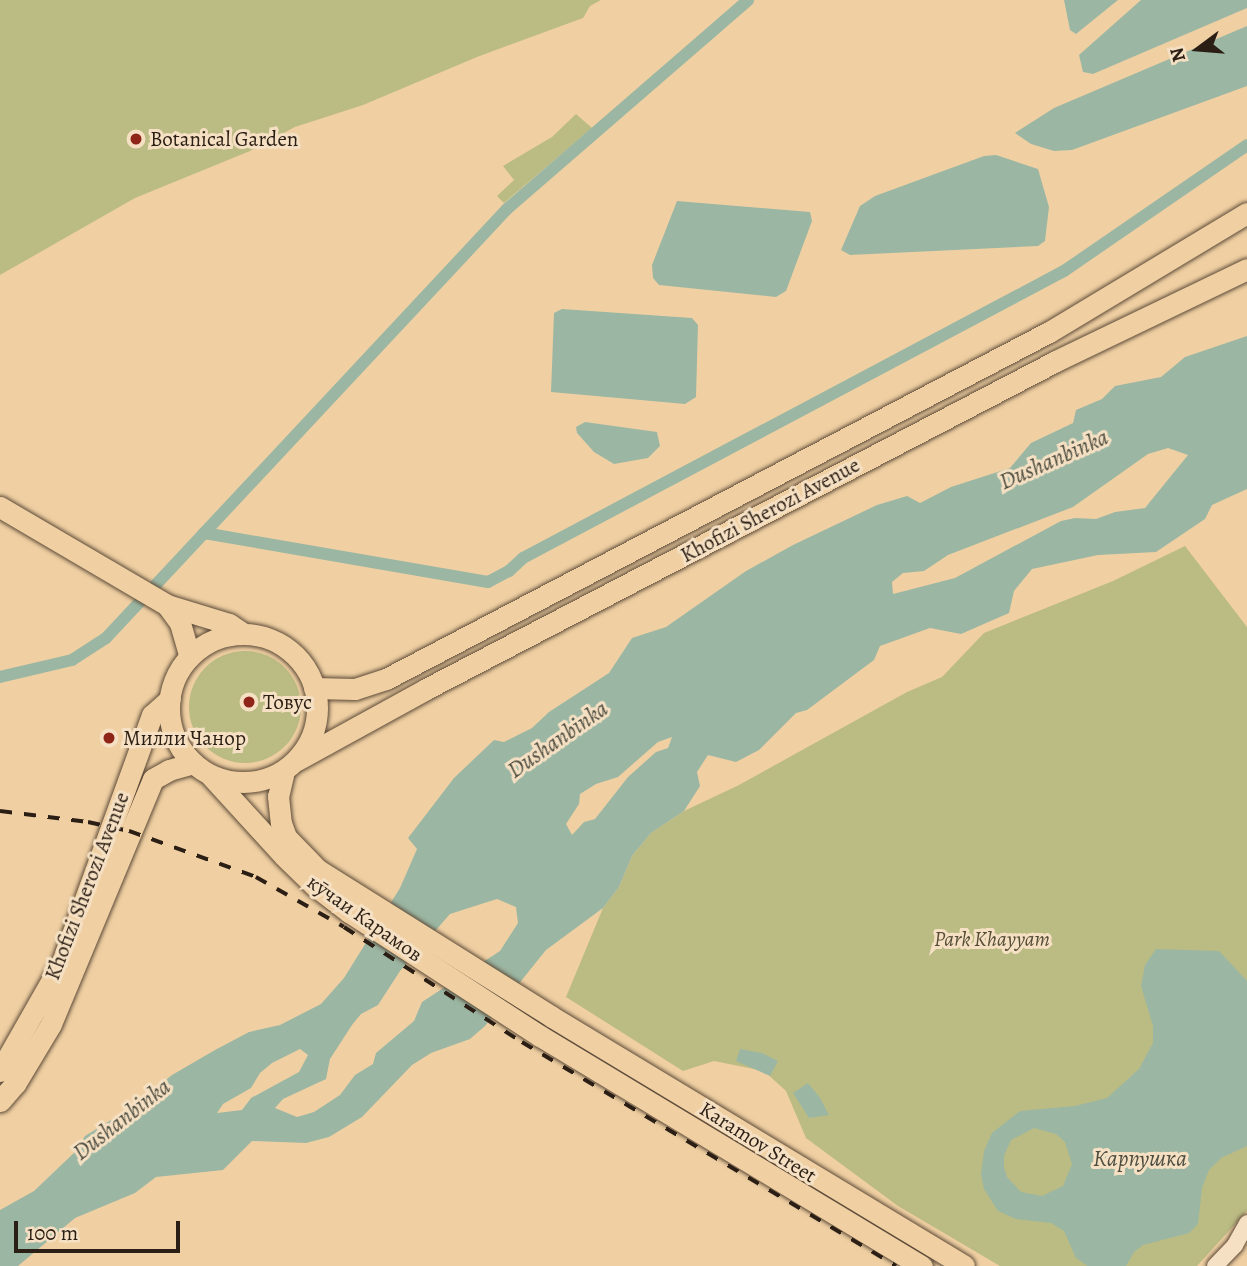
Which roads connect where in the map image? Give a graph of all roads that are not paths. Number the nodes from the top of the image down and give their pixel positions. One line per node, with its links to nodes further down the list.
1 (1247, 213): 7 (main road, Khofizi Sherozi Avenue)
2 (1247, 269): 10 (main road, Khofizi Sherozi Avenue)
3 (0, 507): 4 (main road)
4 (167, 605): 5 (main road); 6 (main road)
5 (244, 634): 6 (main road); 7 (main road)
6 (190, 657): 8 (main road)
7 (314, 688): 10 (main road)
8 (170, 699): 9 (main road); 15 (main road, Khofizi Sherozi Avenue)
9 (193, 763): 11 (main road); 16 (main road, Khofizi Sherozi Avenue)
10 (290, 765): 11 (main road); 12 (main road, кӯчаи Карамов)
11 (211, 776): 12 (main road, кӯчаи Карамов)
12 (354, 903): 13 (main road, кӯчаи Карамов); 14 (main road, кӯчаи Карамов)
13 (552, 1017): 20 (main road, Karamov Street)
14 (540, 1037): 19 (main road, Karamov Street)
15 (0, 1072)
16 (0, 1101)
17 (1247, 1223): 18 (street)
18 (1241, 1244): 21 (street)
19 (922, 1266)
20 (964, 1266)
21 (1215, 1266)

